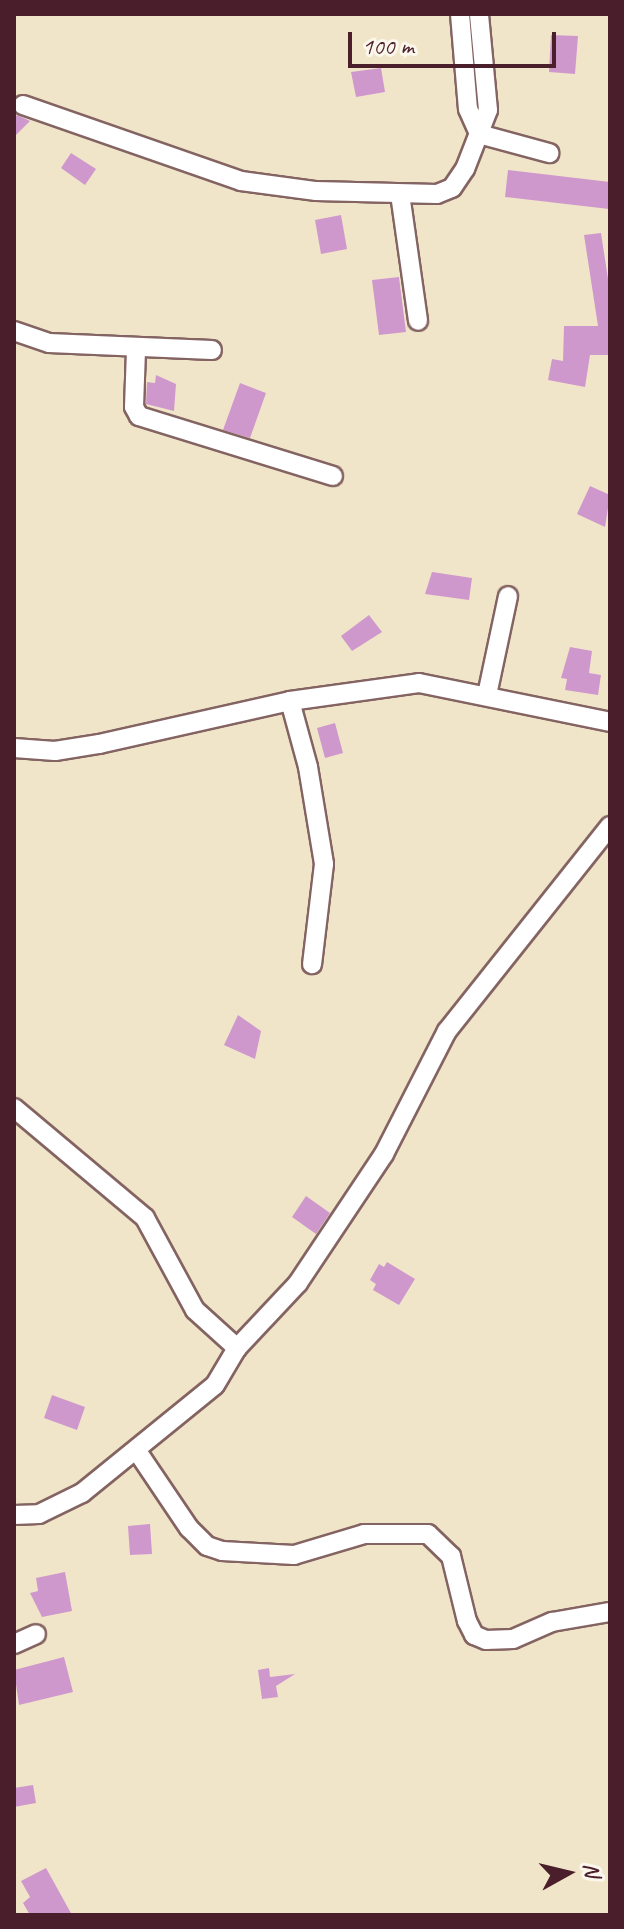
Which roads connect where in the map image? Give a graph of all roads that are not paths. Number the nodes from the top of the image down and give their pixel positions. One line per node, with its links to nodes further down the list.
1 (460, 14): 4 (street)
2 (479, 14): 4 (street)
3 (23, 105): 6 (street)
4 (479, 134): 5 (street); 6 (street)
5 (549, 153)
6 (400, 194): 7 (street)
7 (418, 321)
8 (14, 331): 9 (street)
9 (136, 350): 10 (street); 11 (street)
10 (212, 350)
11 (333, 476)
12 (508, 596): 13 (street)
13 (487, 695): 14 (street); 15 (street)
14 (290, 701): 16 (street); 18 (street)
15 (610, 722)
16 (14, 748)
17 (610, 826): 20 (street)
18 (312, 964)
19 (14, 1108): 20 (street)
20 (237, 1348): 21 (street)
21 (137, 1451): 22 (street); 23 (street)
22 (14, 1515)
23 (610, 1612)
24 (36, 1634): 25 (street)
25 (14, 1644)

